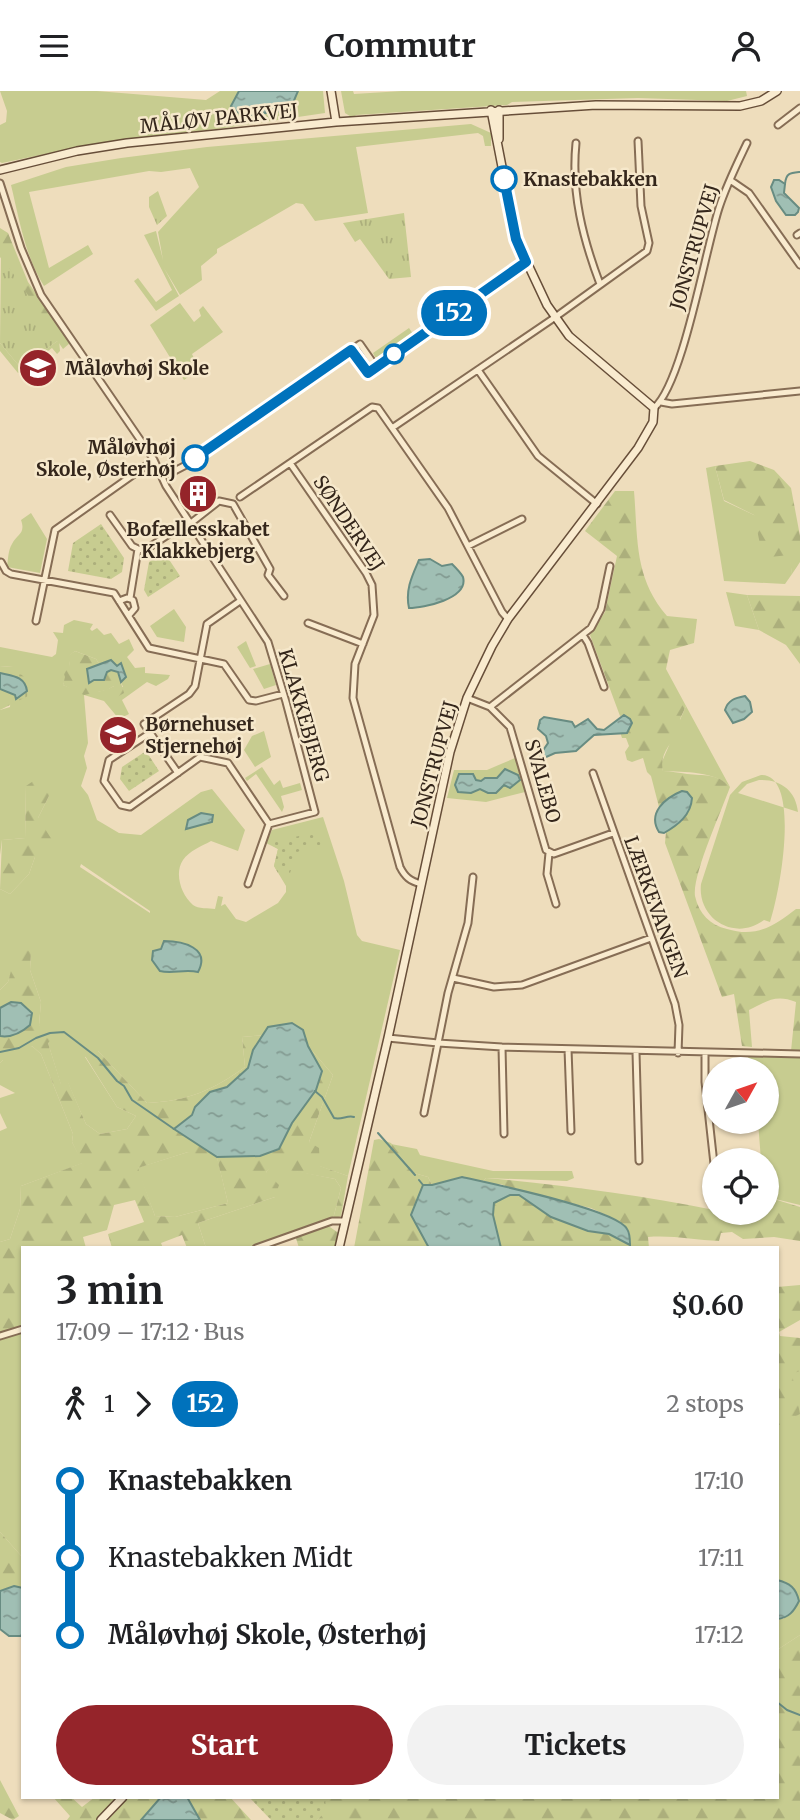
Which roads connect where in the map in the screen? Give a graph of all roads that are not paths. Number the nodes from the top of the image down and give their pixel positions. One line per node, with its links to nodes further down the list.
1 (331, 91): 5 (street)
2 (777, 91): 4 (street, MÅLØV PARKVEJ)
3 (800, 108): 6 (street)
4 (495, 110): 5 (street, MÅLØV PARKVEJ); 13 (street)
5 (336, 122): 10 (street, MÅLØV PARKVEJ)
6 (778, 125)
7 (638, 141): 15 (street)
8 (576, 143): 15 (street)
9 (747, 143): 11 (street, JONSTRUPVEJ)
10 (0, 170)
11 (730, 180): 14 (street); 21 (street, JONSTRUPVEJ)
12 (0, 183): 24 (street, KLAKKEBJERG)
13 (526, 262): 16 (street); 18 (street)
14 (800, 265)
15 (600, 285): 16 (street)
16 (554, 318): 19 (street); 22 (street)
17 (351, 350): 18 (street); 18 (street); 26 (street)
18 (376, 367)
19 (478, 370): 23 (street); 28 (street)
20 (800, 391): 21 (street)
21 (661, 402): 22 (street, JONSTRUPVEJ)
22 (654, 408): 28 (street, JONSTRUPVEJ)
23 (392, 428): 25 (street); 32 (street)
24 (154, 460): 26 (street, KLAKKEBJERG); 36 (street)
25 (290, 463): 27 (street); 46 (street, SØNDERVEJ)
26 (163, 477): 31 (street, KLAKKEBJERG)
27 (240, 497)
28 (597, 504): 42 (street, JONSTRUPVEJ)
29 (110, 515): 33 (street)
30 (522, 519): 32 (street)
31 (190, 522): 33 (street); 37 (street); 40 (street, KLAKKEBJERG)
32 (468, 546): 42 (street)
33 (138, 549): 38 (street)
34 (1, 562): 36 (street)
35 (610, 566): 45 (street)
36 (44, 581): 39 (street); 43 (street)
37 (284, 596)
38 (130, 598): 39 (street); 41 (street)
39 (119, 601): 41 (street)
40 (240, 601): 47 (street); 49 (street, KLAKKEBJERG)
41 (129, 615): 47 (street)
42 (508, 619): 50 (street, JONSTRUPVEJ)
43 (36, 621)
44 (308, 623): 46 (street)
45 (583, 635): 48 (street); 51 (street)
46 (363, 644): 60 (street, SØNDERVEJ)
47 (200, 660): 49 (street); 52 (street)
48 (604, 687)
49 (283, 694): 55 (street, KLAKKEBJERG)
50 (467, 698): 51 (street, SVALEBO); 60 (street, JONSTRUPVEJ)
51 (489, 708): 57 (street, SVALEBO)
52 (150, 733): 53 (street); 53 (street)
53 (178, 773): 55 (street)
54 (593, 773): 56 (street, LÆRKEVANGEN)
55 (269, 824): 59 (street)
56 (613, 833): 57 (street, SVALEBO); 62 (street, LÆRKEVANGEN)
57 (549, 853): 61 (street, SVALEBO)
58 (473, 877): 63 (street)
59 (248, 884)
60 (421, 884): 64 (street, JONSTRUPVEJ)
61 (556, 904)
62 (651, 938): 63 (street); 69 (street, LÆRKEVANGEN)
63 (453, 978): 65 (street)
64 (388, 1038): 65 (street); 77 (street, JONSTRUPVEJ)
65 (438, 1044): 66 (street); 72 (street)
66 (502, 1047): 67 (street); 74 (street)
67 (568, 1049): 68 (street); 73 (street)
68 (636, 1052): 69 (street); 76 (street)
69 (678, 1052): 70 (street)
70 (705, 1053): 71 (street); 75 (street)
71 (800, 1054)
72 (424, 1113)
73 (570, 1131)
74 (504, 1134)
75 (712, 1148)
76 (639, 1161)
77 (345, 1221): 78 (street); 79 (street, JONSTRUPVEJ)
78 (262, 1246)
79 (339, 1246)
80 (21, 1330): 81 (street)
81 (0, 1336)
82 (120, 1799): 83 (street)
83 (102, 1820)

